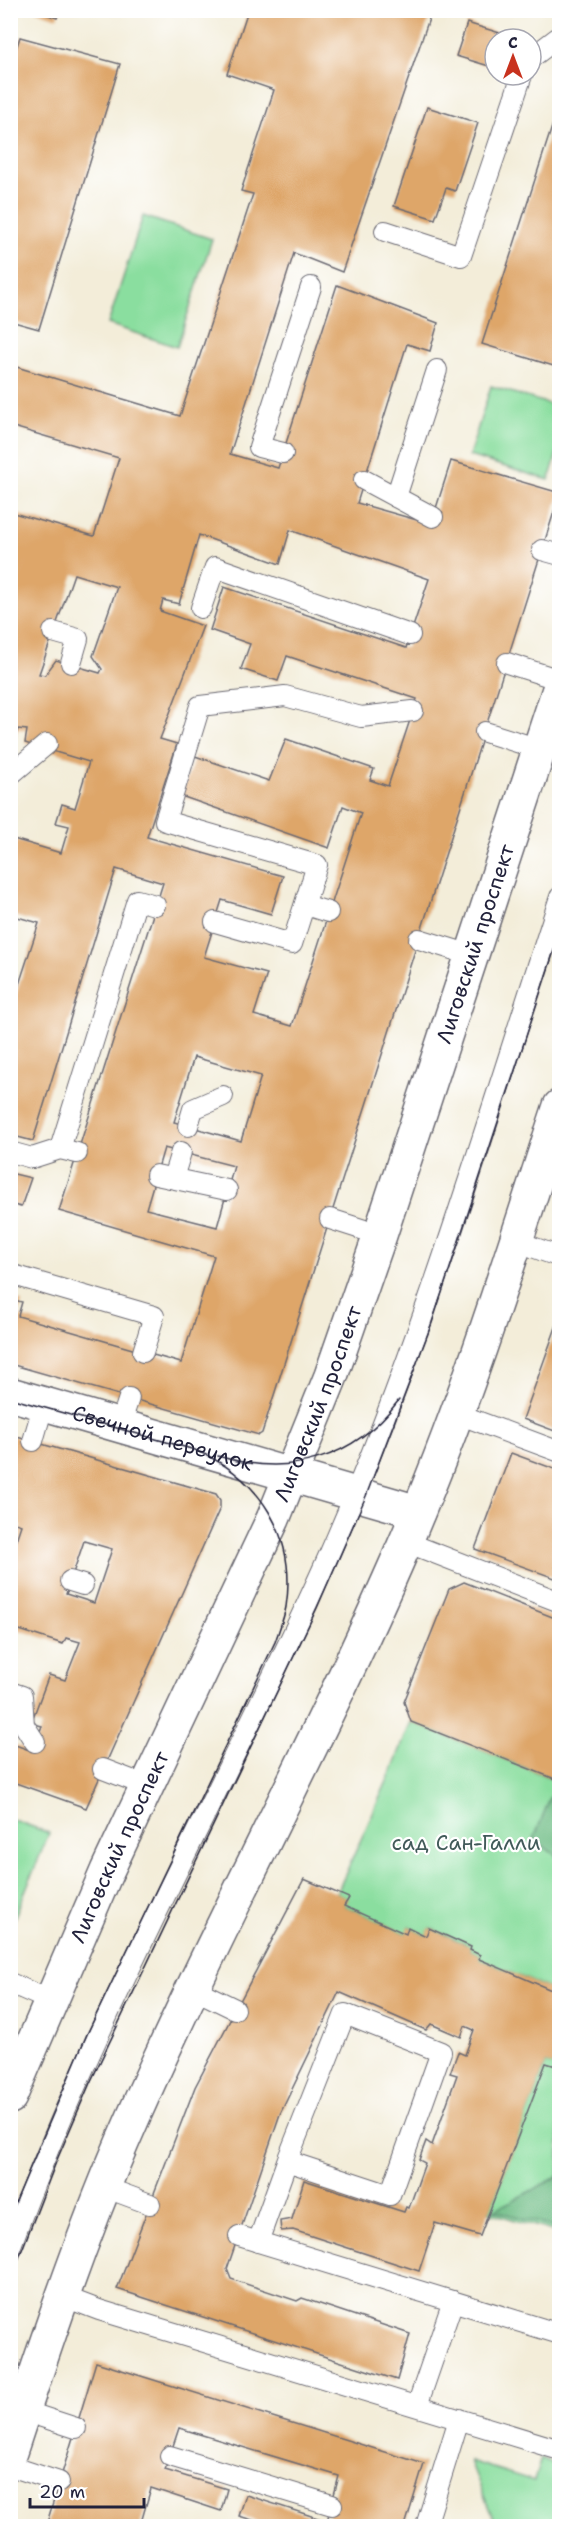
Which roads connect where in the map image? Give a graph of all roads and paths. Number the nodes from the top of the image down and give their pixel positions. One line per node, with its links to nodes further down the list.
1 (560, 36): 2 (lane)
2 (543, 49)
3 (518, 87): 4 (lane)
4 (385, 231)
5 (311, 287): 7 (lane)
6 (437, 370): 9 (lane)
7 (283, 453)
8 (364, 480): 9 (lane)
9 (396, 497): 10 (lane)
10 (433, 518)
11 (201, 608): 13 (lane)
12 (53, 633): 14 (lane)
13 (410, 635)
14 (71, 663)
15 (507, 663): 16 (lane)
16 (560, 680)
17 (560, 686): 21 (main road, Лиговский проспект)
18 (413, 711): 25 (lane)
19 (485, 732): 21 (lane)
20 (47, 744): 22 (lane)
21 (539, 749): 29 (main road, Лиговский проспект)
22 (10, 775)
23 (560, 897): 48 (lane)
24 (155, 906): 33 (lane)
25 (305, 906): 26 (lane); 27 (lane)
26 (328, 912)
27 (215, 922)
28 (419, 939): 29 (lane)
29 (471, 955): 37 (main road, Лиговский проспект)
30 (223, 1096): 32 (lane)
31 (559, 1109): 38 (main road)
32 (188, 1126)
33 (10, 1152)
34 (181, 1152): 35 (lane)
35 (227, 1190)
36 (330, 1219): 37 (lane)
37 (380, 1235): 47 (main road, Лиговский проспект)
38 (516, 1241): 39 (lane); 44 (main road)
39 (560, 1257)
40 (10, 1274): 41 (lane)
41 (143, 1352)
42 (10, 1394): 43 (main road, Свечной переулок)
43 (44, 1403): 45 (lane); 47 (main road, Свечной переулок)
44 (458, 1414): 46 (lane); 49 (main road)
45 (33, 1441)
46 (560, 1452)
47 (292, 1475): 48 (main road, Свечной переулок); 55 (main road, Лиговский проспект)
48 (355, 1493): 49 (main road, Свечной переулок); 66 (lane)
49 (418, 1512): 50 (main road)
50 (406, 1542): 51 (lane); 57 (main road)
51 (560, 1602)
52 (10, 1692): 53 (lane)
53 (36, 1742)
54 (103, 1769): 55 (lane)
55 (147, 1786): 58 (main road, Лиговский проспект)
56 (10, 1983): 58 (lane)
57 (194, 1989): 59 (lane); 62 (main road)
58 (51, 2001): 60 (main road, Лиговский проспект)
59 (235, 2010)
60 (14, 2078)
61 (287, 2160): 61 (lane); 65 (lane)
62 (104, 2187): 63 (lane); 67 (main road)
63 (150, 2204)
64 (239, 2236): 65 (lane)
65 (258, 2242): 68 (lane)
66 (10, 2248)
67 (62, 2296): 70 (lane); 71 (main road)
68 (453, 2301): 69 (lane); 70 (lane)
69 (560, 2334)
70 (417, 2406): 72 (lane)
71 (24, 2411): 73 (lane); 75 (main road)
72 (459, 2419): 74 (lane); 80 (lane)
73 (76, 2428)
74 (560, 2450)
75 (10, 2452)
76 (170, 2456): 79 (lane)
77 (10, 2466): 78 (lane)
78 (59, 2482)
79 (332, 2505)
80 (426, 2526)

